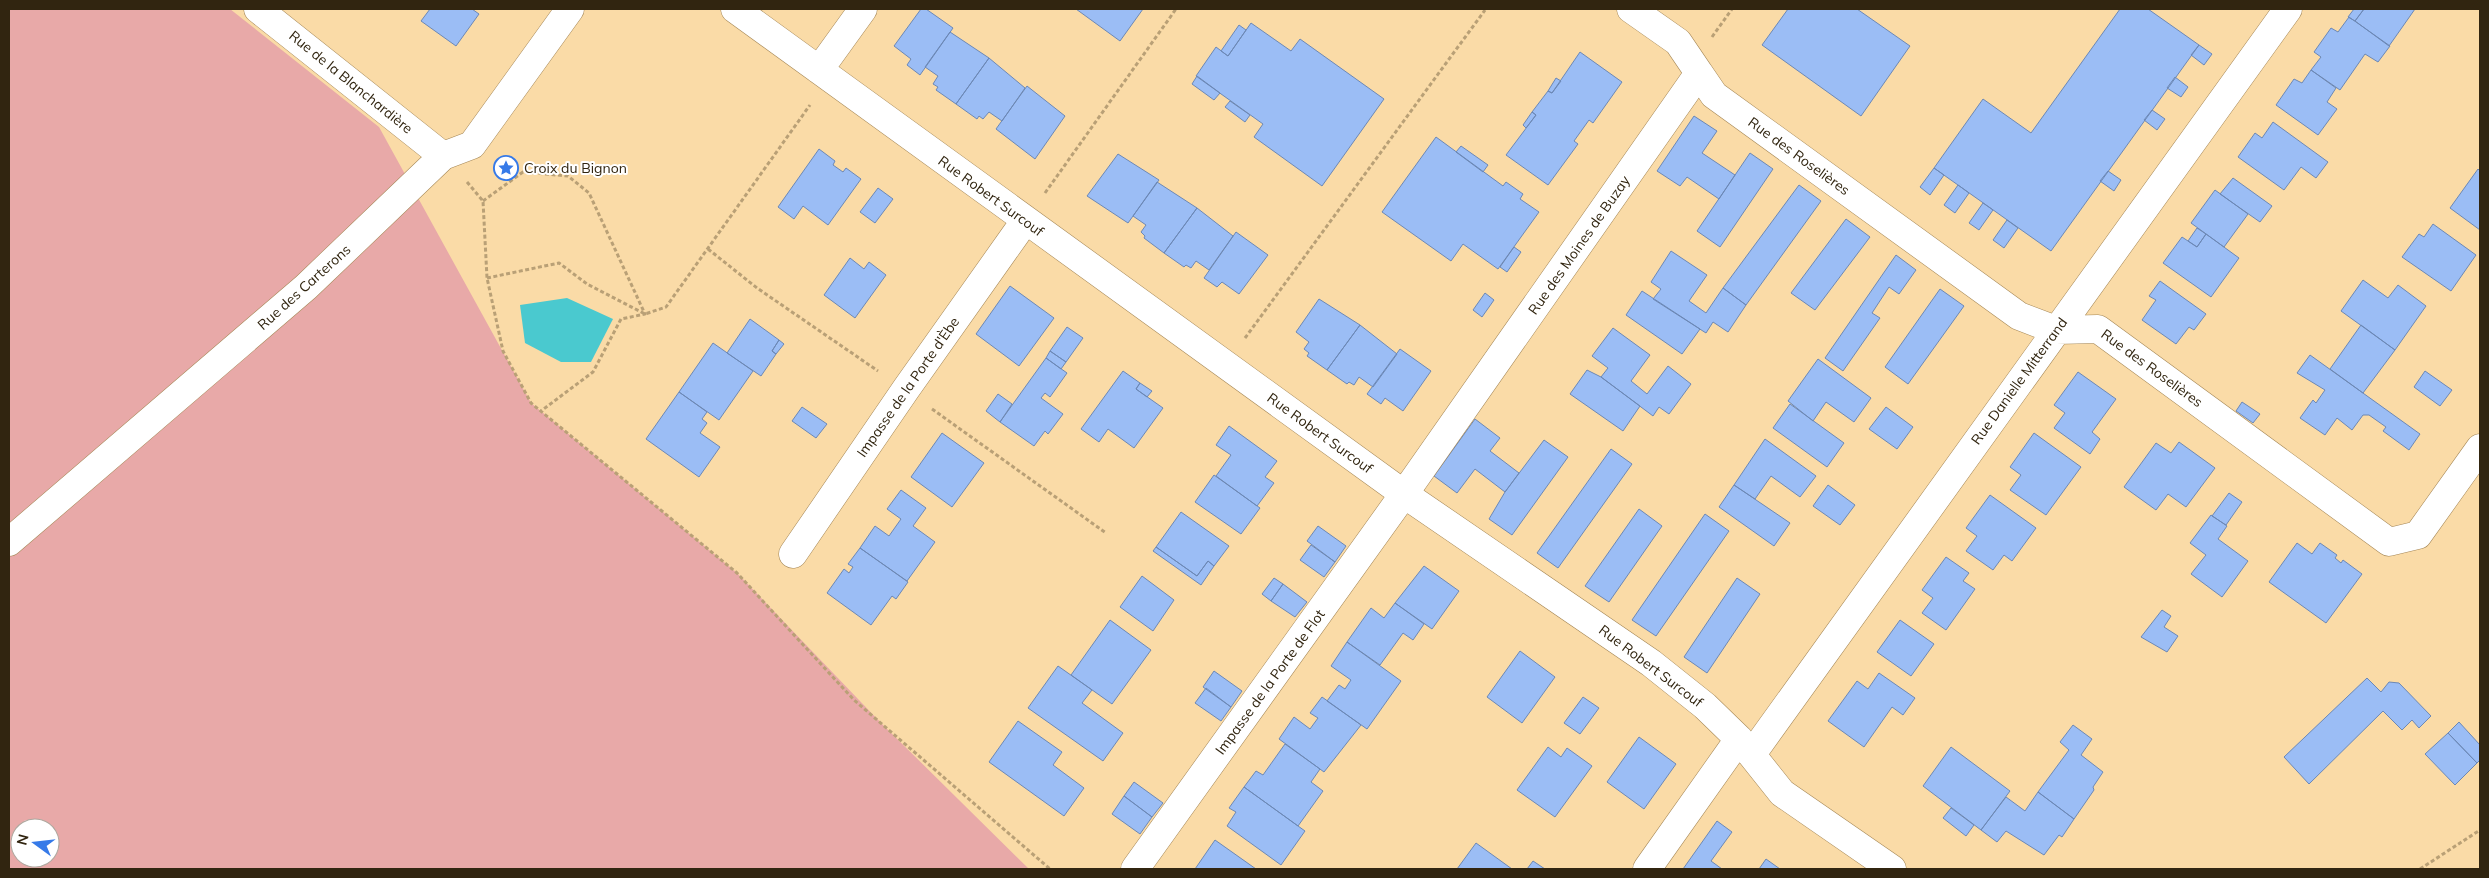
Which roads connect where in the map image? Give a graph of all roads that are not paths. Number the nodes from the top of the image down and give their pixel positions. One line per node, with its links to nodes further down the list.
1 (258, 9): 9 (street, Rue de la Blanchardière)
2 (570, 9): 9 (street, Rue des Carterons)
3 (735, 9): 8 (street, Rue Robert Surcouf)
4 (863, 9): 8 (street)
5 (1631, 9): 7 (street)
6 (2288, 9): 11 (street, Rue Danielle Mitterrand)
7 (1699, 73): 11 (street, Rue des Roselières); 13 (street, Rue des Moines de Buzay)
8 (824, 74): 10 (street, Rue Robert Surcouf)
9 (444, 156): 14 (street, Rue des Carterons)
10 (1025, 220): 13 (street, Rue Robert Surcouf); 15 (street, Impasse de la Porte d'Èbe)
11 (2056, 330): 12 (street, Rue des Roselières); 16 (street, Rue Danielle Mitterrand)
12 (2480, 448)
13 (1404, 494): 16 (street, Rue Robert Surcouf); 17 (street, Impasse de la Porte de Flot)
14 (9, 542)
15 (793, 554)
16 (1746, 746): 18 (street, Rue Danielle Mitterrand); 19 (street, Rue Robert Surcouf)
17 (1135, 869)
18 (1647, 869)
19 (1892, 869)

